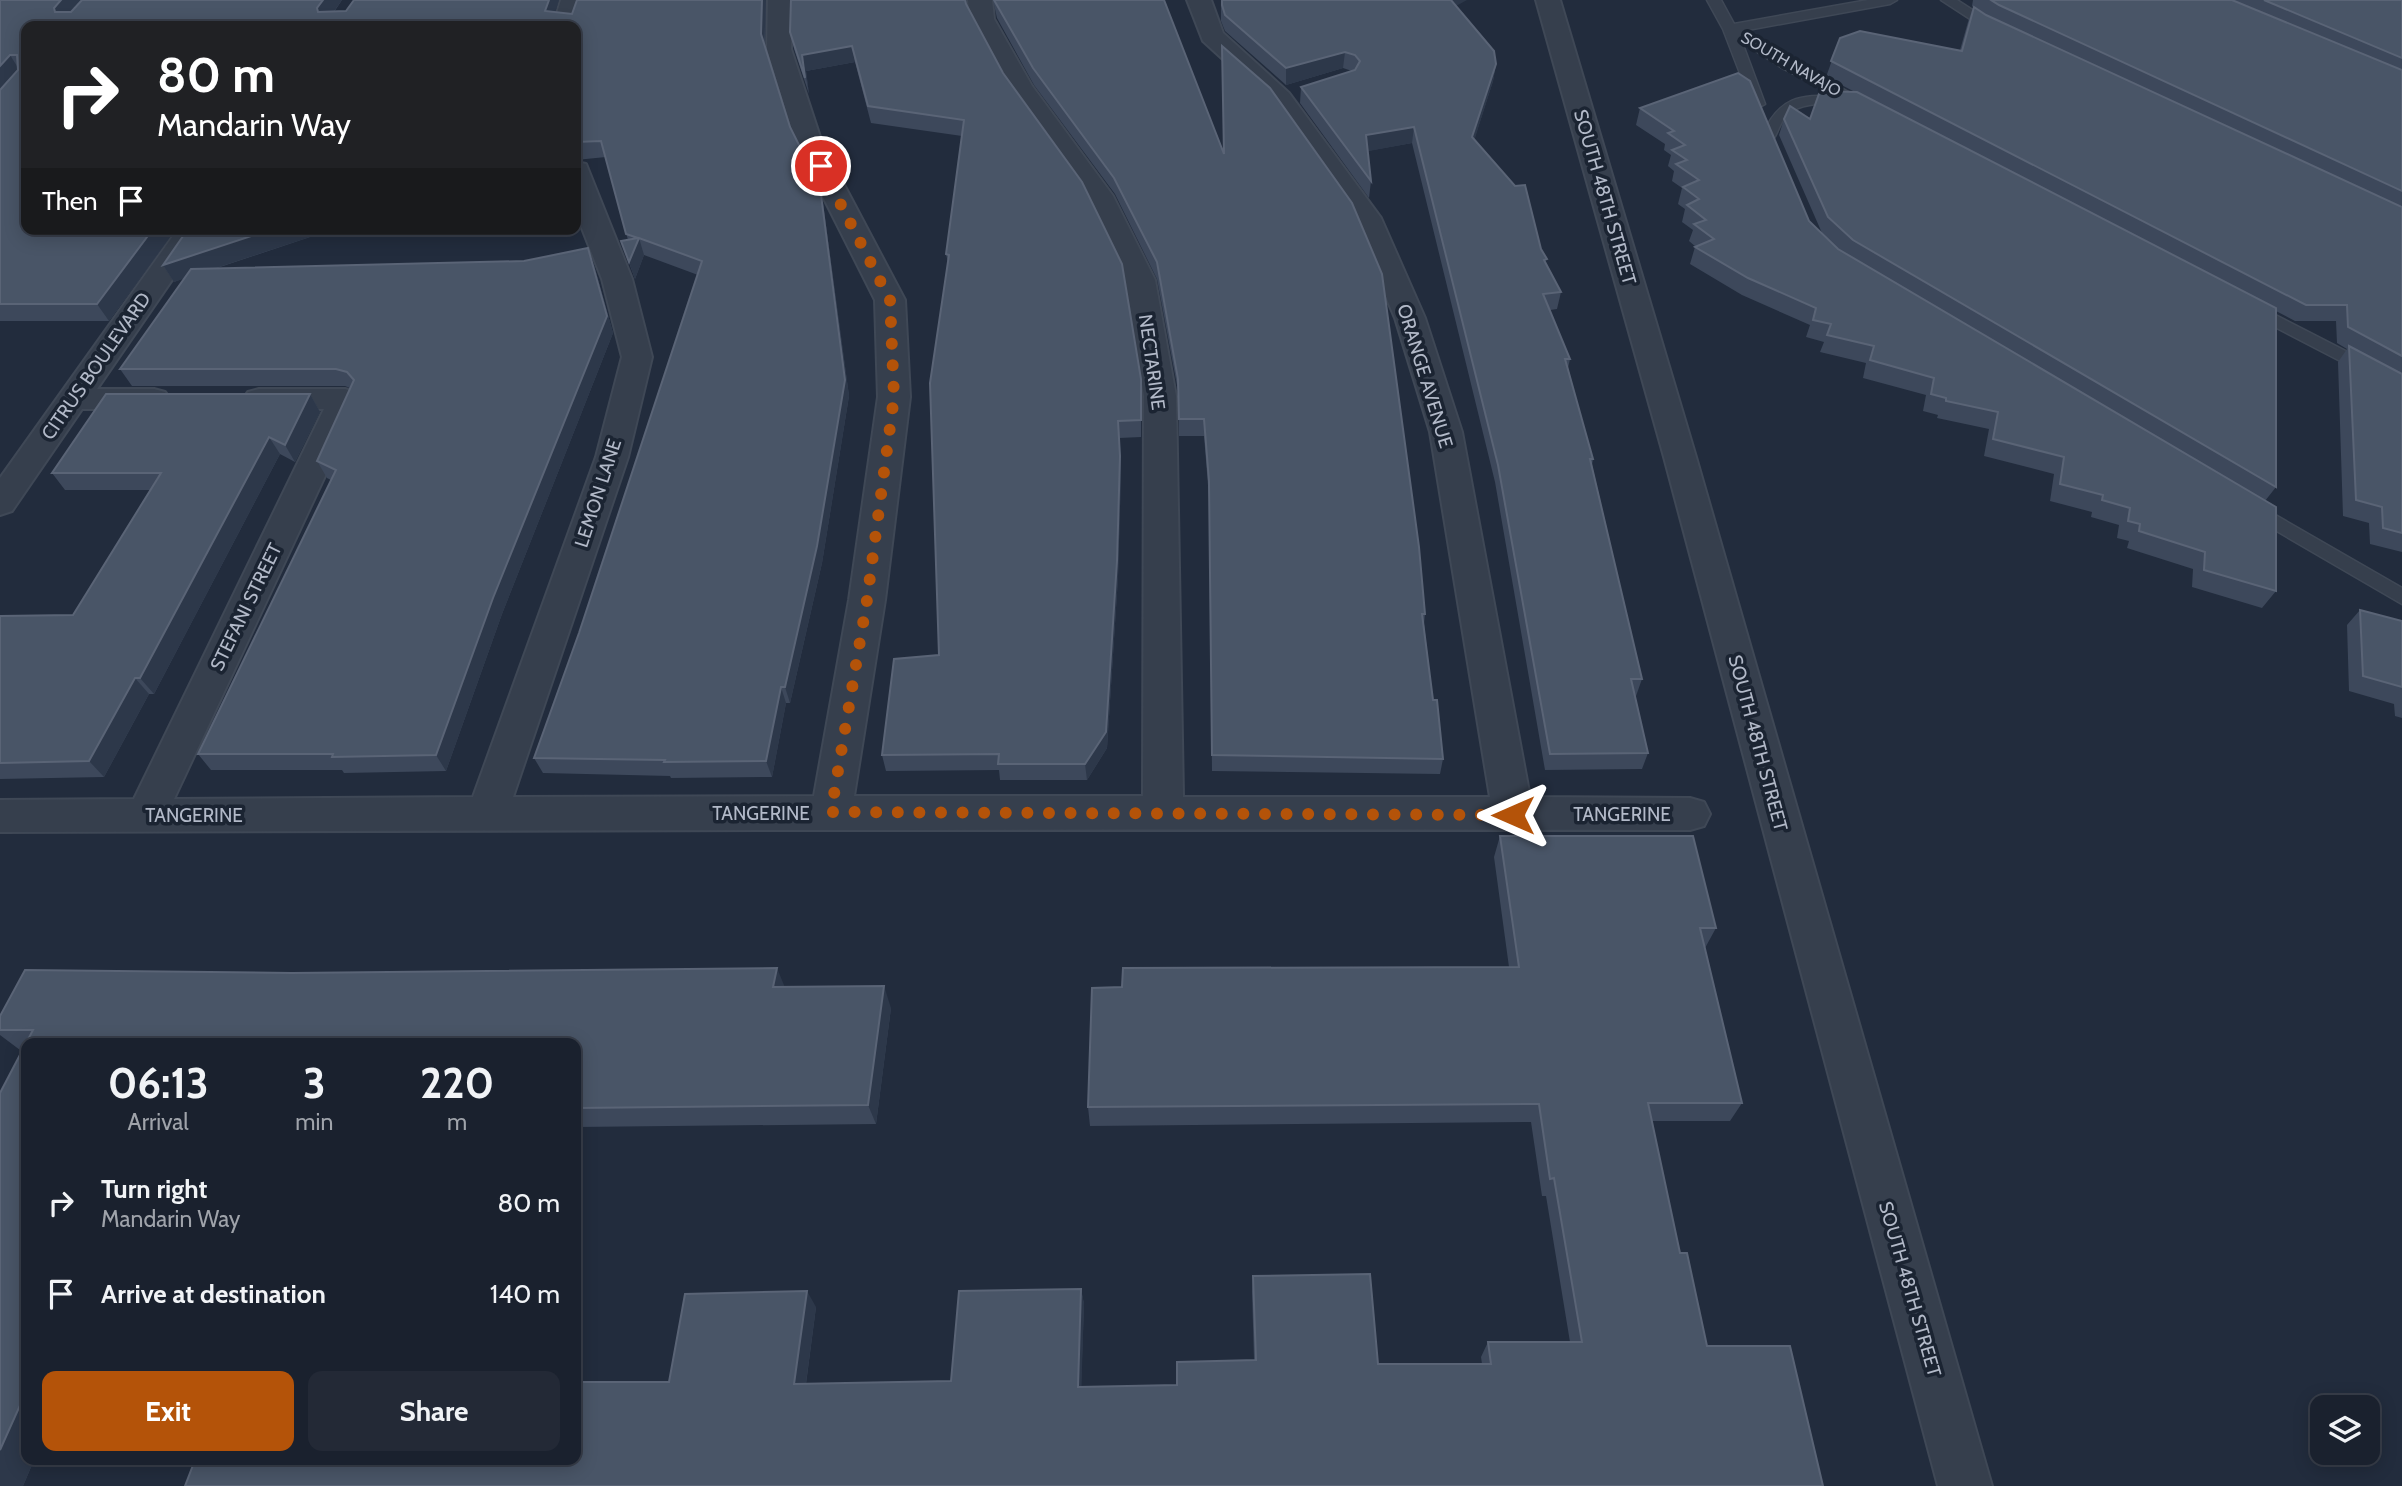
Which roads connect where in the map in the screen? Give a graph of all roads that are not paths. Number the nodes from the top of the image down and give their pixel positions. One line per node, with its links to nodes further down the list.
1 (573, 0): 9 (street)
2 (780, 0): 24 (street)
3 (980, 0): 25 (street, NECTARINE)
4 (1199, 0): 28 (street, ORANGE AVENUE)
5 (1548, 0): 31 (street, SOUTH 48TH STREET)
6 (1714, 0): 10 (lane, SOUTH NAVAJO)
7 (1890, 0): 10 (lane)
8 (1948, 0): 11 (lane)
9 (567, 21)
10 (1730, 29): 12 (lane, SOUTH NAVAJO); 12 (lane)
11 (2012, 37)
12 (1858, 102): 13 (lane, SOUTH NAVAJO)
13 (1878, 111)
14 (581, 196): 26 (street, LEMON LANE)
15 (190, 235): 18 (street, CITRUS BOULEVARD)
16 (2242, 303): 17 (lane)
17 (2402, 387)
18 (72, 399): 19 (street); 22 (street, CITRUS BOULEVARD)
19 (181, 399)
20 (236, 399): 30 (street, STEFANI STREET)
21 (2234, 497): 23 (lane)
22 (0, 503)
23 (2402, 597)
24 (831, 812): 25 (street, TANGERINE); 26 (street, TANGERINE)
25 (1163, 812): 28 (street, TANGERINE)
26 (487, 814): 30 (street, TANGERINE)
27 (1690, 814): 28 (street, TANGERINE)
28 (1513, 815)
29 (0, 816): 30 (street, TANGERINE)
30 (146, 816)
31 (1965, 1486)

